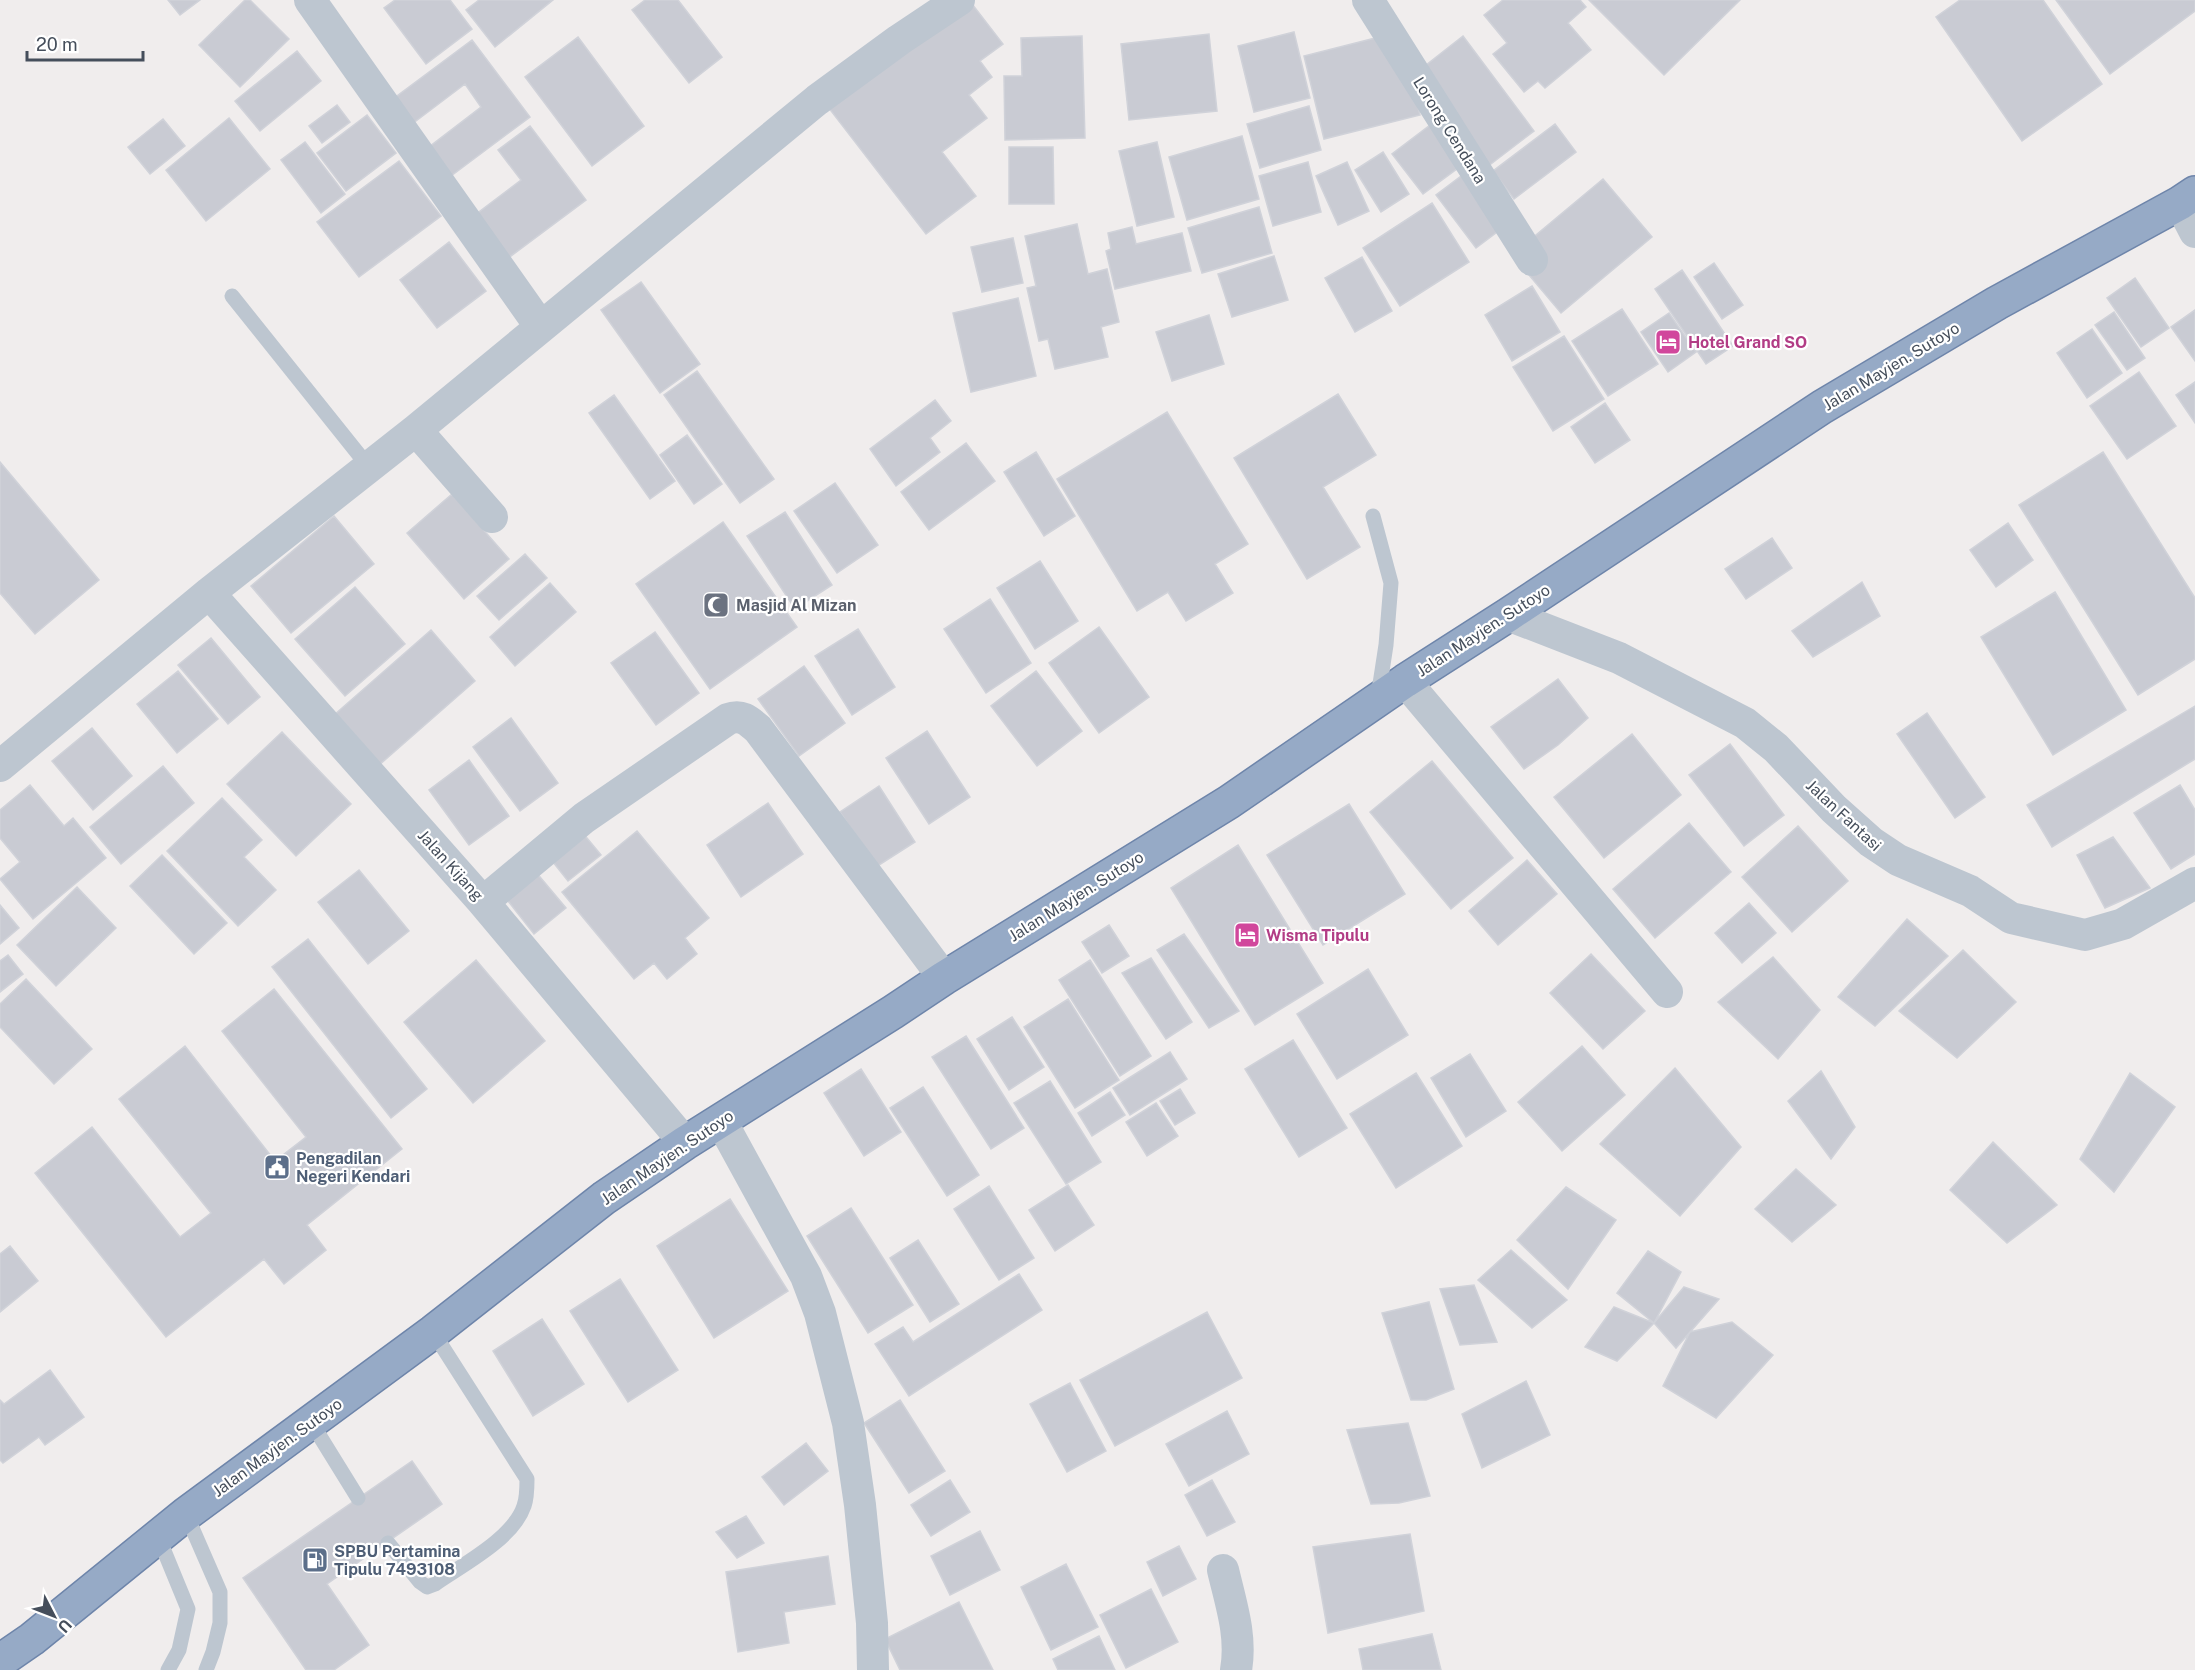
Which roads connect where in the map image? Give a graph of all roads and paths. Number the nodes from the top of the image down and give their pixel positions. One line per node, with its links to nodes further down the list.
1 (310, 0): 8 (street)
2 (959, 0): 8 (street)
3 (1368, 0): 6 (street, Lorong Cendana)
4 (2187, 198): 5 (street); 14 (highway, Jalan Mayjen. Sutoyo)
5 (2195, 232)
6 (1532, 260)
7 (232, 296): 10 (lane)
8 (540, 326): 9 (street)
9 (416, 430): 10 (street); 12 (street)
10 (368, 466): 13 (street)
11 (1373, 516): 16 (lane)
12 (492, 517)
13 (209, 593): 17 (street); 19 (street, Jalan Kijang)
14 (1508, 615): 15 (highway, Jalan Mayjen. Sutoyo); 18 (street, Jalan Fantasi)
15 (1405, 681): 16 (highway, Jalan Mayjen. Sutoyo); 21 (street)
16 (1377, 700): 20 (highway, Jalan Mayjen. Sutoyo)
17 (0, 766)
18 (2195, 883)
19 (483, 902): 20 (street); 23 (street, Jalan Kijang)
20 (944, 978): 22 (highway, Jalan Mayjen. Sutoyo)
21 (1667, 992)
22 (721, 1121): 23 (highway, Jalan Mayjen. Sutoyo); 34 (street)
23 (685, 1143): 24 (highway, Jalan Mayjen. Sutoyo)
24 (433, 1332): 25 (highway, Jalan Mayjen. Sutoyo); 29 (lane)
25 (311, 1422): 26 (lane); 27 (highway, Jalan Mayjen. Sutoyo)
26 (358, 1498)
27 (186, 1514): 28 (highway, Jalan Mayjen. Sutoyo); 33 (lane)
28 (158, 1536): 31 (highway, Jalan Mayjen. Sutoyo); 32 (lane)
29 (387, 1543)
30 (1223, 1570): 35 (street)
31 (0, 1661)
32 (168, 1670)
33 (206, 1670)
34 (873, 1670)
35 (1236, 1670)

